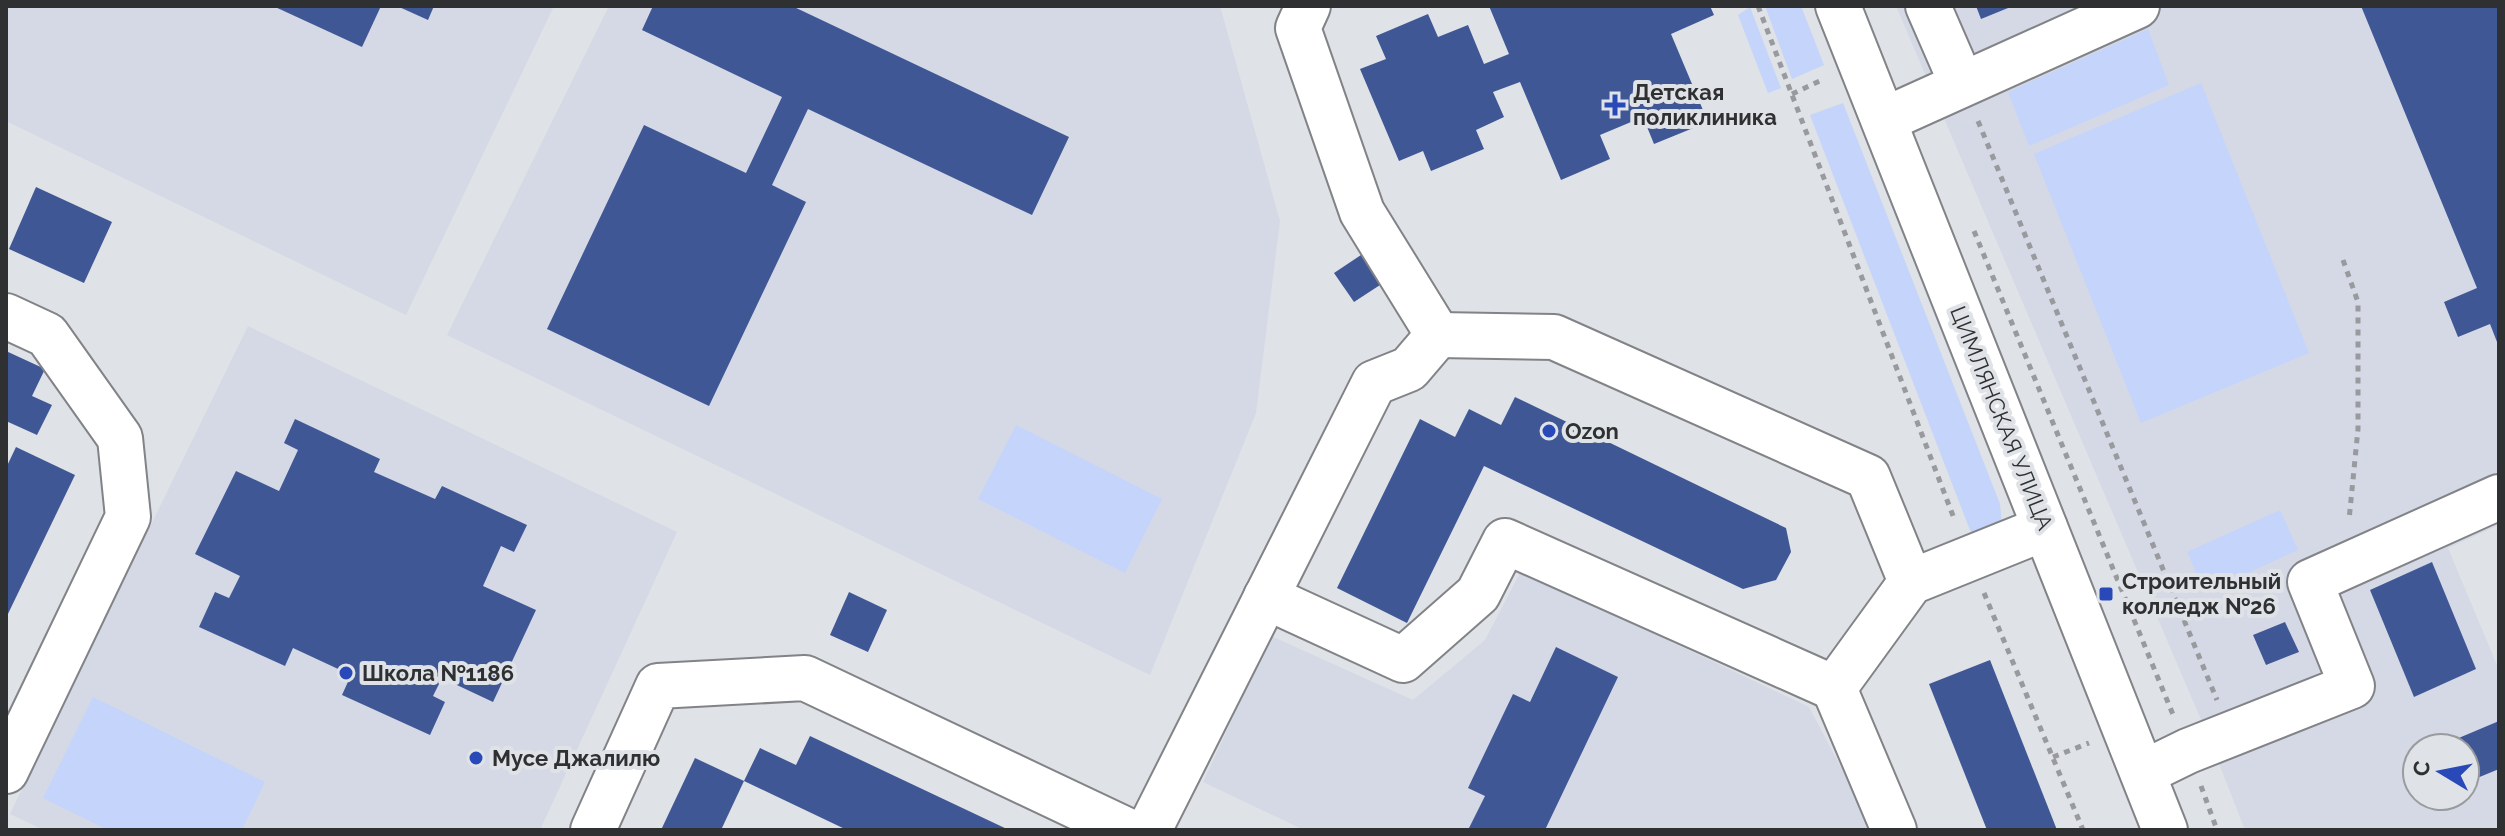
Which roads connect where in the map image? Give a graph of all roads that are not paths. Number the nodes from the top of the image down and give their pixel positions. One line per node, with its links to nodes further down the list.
1 (1308, 6): 8 (street)
2 (1838, 6): 6 (street, ЦИМЛЯНСКАЯ УЛИЦА)
3 (1928, 6): 5 (street)
4 (2137, 6): 5 (street)
5 (1962, 84): 6 (street)
6 (1884, 120): 10 (street, ЦИМЛЯНСКАЯ УЛИЦА)
7 (6, 316): 14 (street)
8 (1438, 335): 11 (street); 12 (street)
9 (2499, 497): 15 (street)
10 (2045, 528): 11 (street); 15 (street, ЦИМЛЯНСКАЯ УЛИЦА)
11 (1911, 582): 13 (street)
12 (1266, 597): 13 (street); 18 (street)
13 (1834, 688): 19 (street)
14 (6, 771)
15 (2143, 773): 20 (street, ЦИМЛЯНСКАЯ УЛИЦА)
16 (593, 830): 17 (street)
17 (1126, 830)
18 (1149, 830)
19 (1894, 830)
20 (2165, 830)

